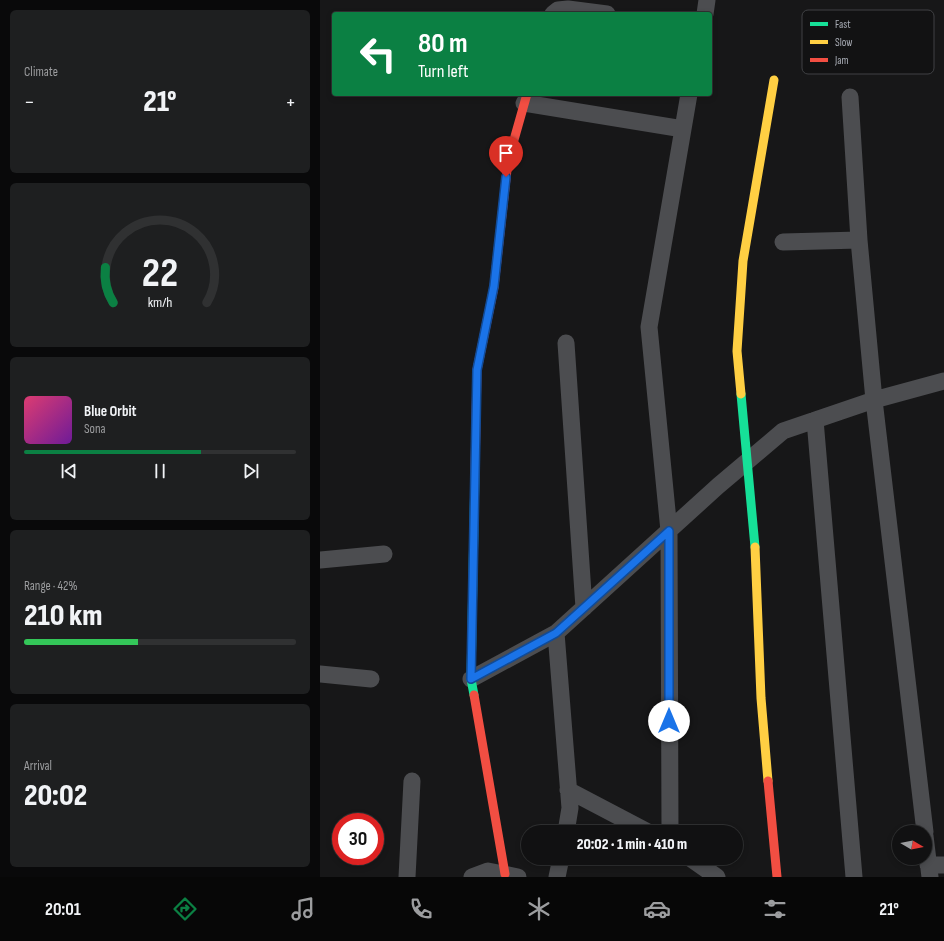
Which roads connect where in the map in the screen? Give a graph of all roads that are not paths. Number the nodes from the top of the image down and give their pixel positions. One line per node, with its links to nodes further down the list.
1 (707, 0): 4 (street)
2 (556, 12): 3 (street)
3 (591, 12)
4 (704, 12)
5 (774, 80): 16 (street)
6 (689, 96): 9 (street)
7 (850, 97): 10 (street)
8 (525, 99): 9 (street); 24 (street)
9 (683, 129): 17 (street)
10 (859, 240): 11 (street); 14 (street)
11 (783, 242)
12 (566, 343): 20 (street)
13 (944, 381): 14 (street)
14 (874, 400): 15 (street); 30 (street)
15 (815, 420): 16 (street); 39 (street)
16 (748, 461): 17 (street); 38 (street)
17 (669, 531): 20 (street); 29 (street)
18 (384, 554): 19 (street)
19 (320, 560)
20 (584, 608): 21 (street)
21 (556, 633): 24 (street); 26 (street)
22 (320, 674): 23 (street)
23 (371, 679)
24 (471, 679): 33 (street)
25 (412, 781): 34 (street)
26 (568, 790): 27 (street); 28 (street)
27 (567, 825)
28 (635, 825)
29 (670, 825)
30 (924, 825)
31 (560, 865): 36 (street)
32 (700, 865): 37 (street)
33 (512, 876): 35 (street)
34 (407, 877)
35 (472, 877)
36 (557, 877)
37 (717, 877)
38 (777, 877)
39 (854, 877)

